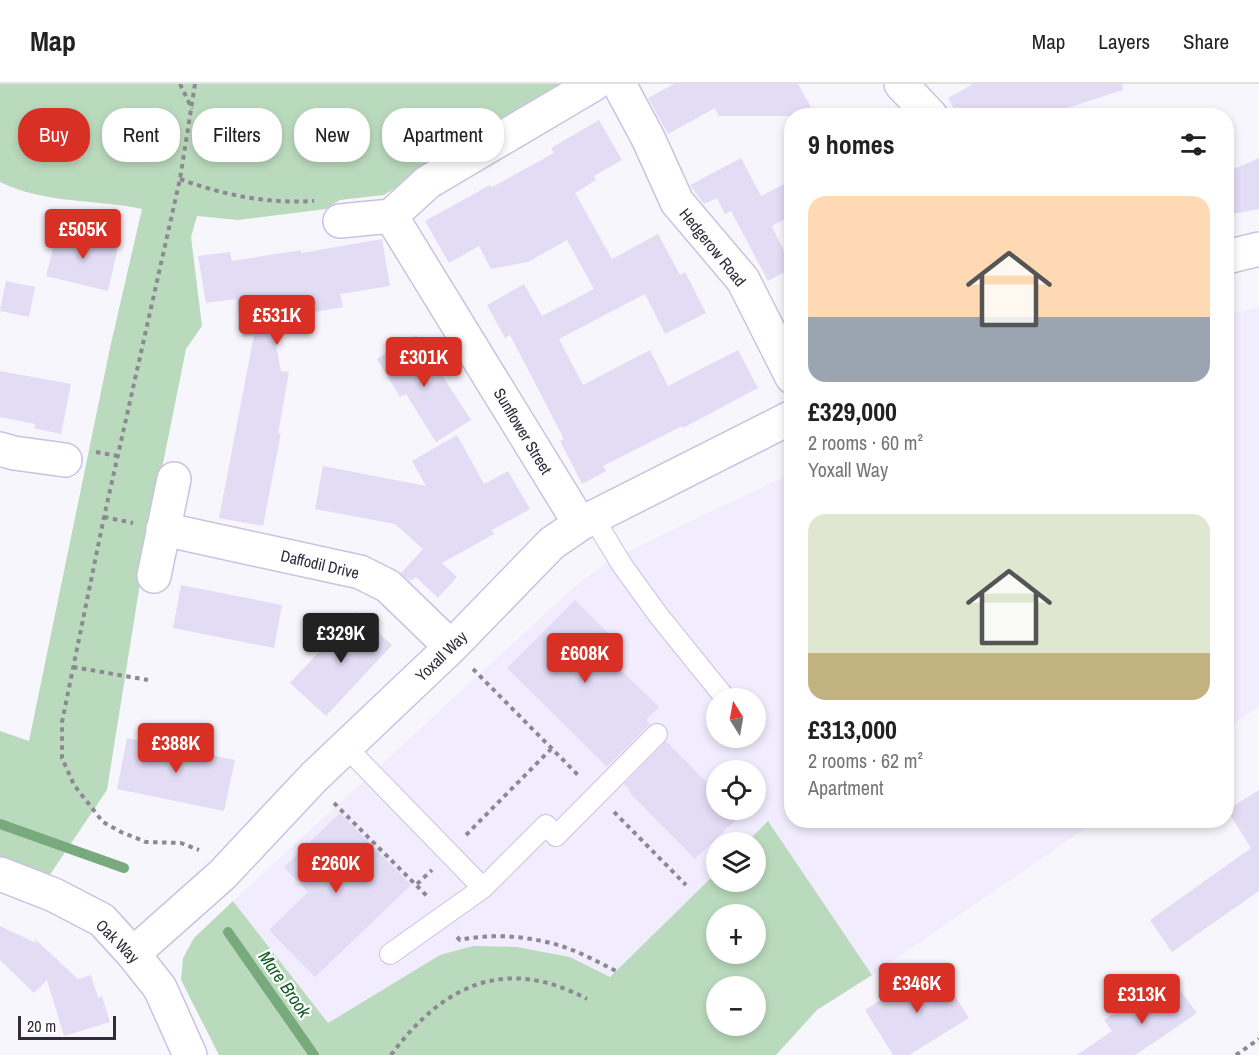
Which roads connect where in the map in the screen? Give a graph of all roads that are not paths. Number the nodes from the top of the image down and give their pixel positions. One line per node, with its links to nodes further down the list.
1 (594, 84): 4 (street)
2 (619, 84): 7 (street, Hedgerow Road)
3 (329, 211): 4 (street)
4 (391, 216): 12 (street, Sunflower Street)
5 (1259, 249): 6 (street)
6 (1234, 255)
7 (784, 361)
8 (784, 421): 12 (street, Yoxall Way)
9 (0, 449): 10 (street)
10 (65, 460)
11 (174, 479): 13 (street)
12 (586, 521): 15 (street, Yoxall Way); 16 (lane)
13 (163, 529): 14 (street); 15 (street, Daffodil Drive)
14 (154, 576)
15 (451, 647): 18 (street, Yoxall Way)
16 (717, 688)
17 (657, 734): 20 (lane)
18 (346, 747): 20 (lane); 21 (street, Yoxall Way)
19 (0, 874): 21 (street, Oak Way)
20 (483, 888): 22 (lane)
21 (133, 954): 23 (street, Oak Way)
22 (390, 954)
23 (190, 1055)

